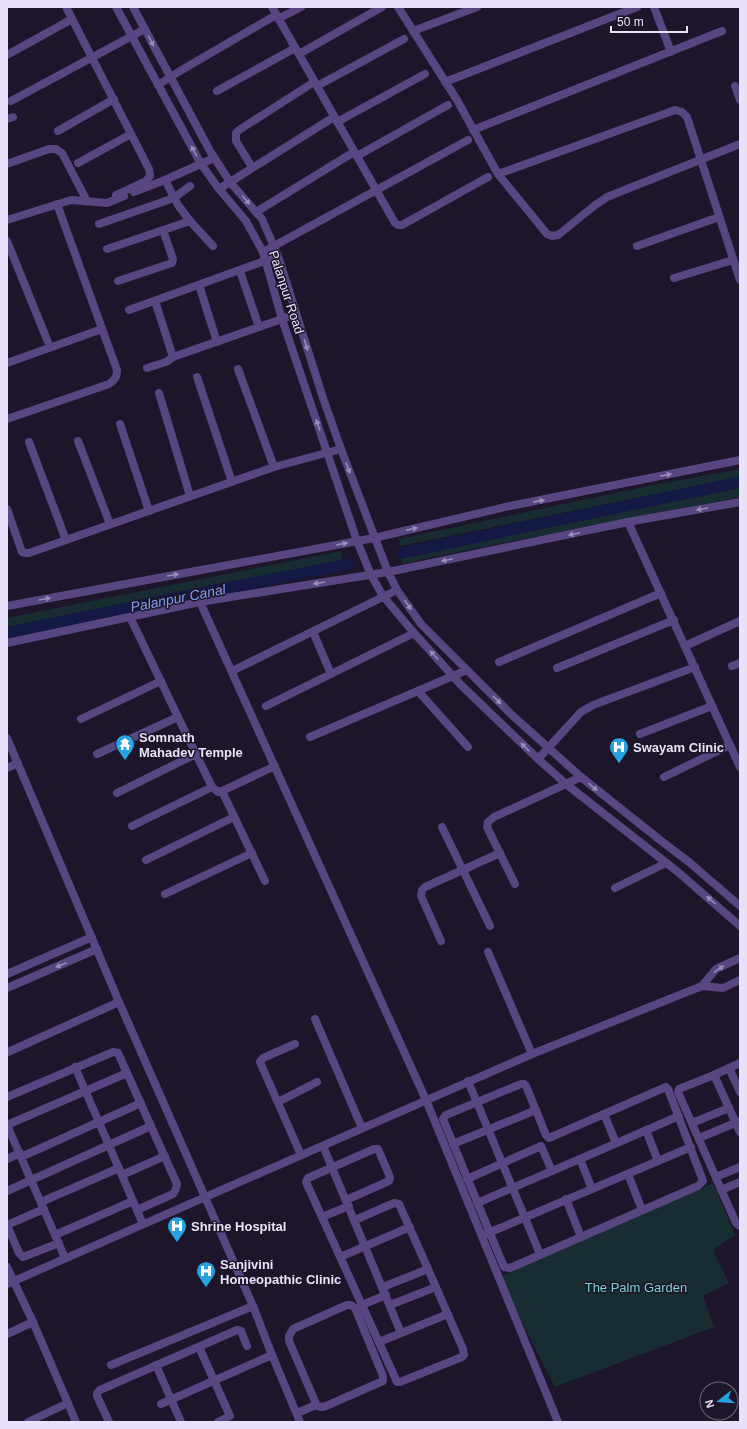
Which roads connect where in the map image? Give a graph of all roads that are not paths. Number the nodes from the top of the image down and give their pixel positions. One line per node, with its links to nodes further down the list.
1 (66, 7): 12 (street)
2 (116, 7): 16 (street, Palanpur Road)
3 (133, 7): 13 (street)
4 (272, 7): 11 (street)
5 (301, 7): 11 (street)
6 (382, 7): 18 (street)
7 (398, 7): 14 (street)
8 (477, 7): 14 (street)
9 (637, 7): 24 (street)
10 (654, 7): 19 (street)
11 (277, 17): 18 (street); 23 (street)
12 (72, 19): 20 (street); 21 (street)
13 (145, 29): 16 (street); 23 (street, one-way to 23)
14 (413, 30): 24 (street)
15 (722, 31): 19 (street)
16 (131, 36): 21 (street); 26 (street, Palanpur Road)
17 (404, 39): 25 (street)
18 (297, 51): 25 (street); 28 (street)
19 (670, 52): 34 (street)
20 (7, 55)
21 (92, 57): 29 (street); 31 (street)
22 (425, 74): 33 (street)
23 (170, 77): 26 (street); 40 (street)
24 (445, 82): 34 (street)
25 (316, 84): 33 (street); 45 (street)
26 (158, 85): 44 (street, Palanpur Road, one-way to 26)
27 (735, 86): 30 (street)
28 (217, 91)
29 (114, 99): 35 (street); 36 (street)
30 (740, 100)
31 (11, 102)
32 (448, 105): 39 (street)
33 (336, 120): 39 (street); 45 (street)
34 (473, 130): 46 (street)
35 (58, 131)
36 (131, 134): 42 (street); 53 (street)
37 (468, 140): 52 (street)
38 (740, 144): 41 (street)
39 (356, 154): 52 (street); 57 (street)
40 (214, 158): 44 (street); 49 (street)
41 (701, 161): 46 (street); 46 (street); 58 (street)
42 (78, 163)
43 (7, 164): 55 (street)
44 (201, 164): 48 (street); 51 (street, Palanpur Road)
45 (252, 167): 49 (street)
46 (498, 174)
47 (488, 177): 52 (street)
48 (165, 180): 54 (street); 55 (street)
49 (230, 182): 51 (street); 57 (street, one-way to 57)
50 (190, 186): 54 (street)
51 (219, 189): 68 (street, Palanpur Road)
52 (376, 191): 65 (street)
53 (116, 195)
54 (174, 198): 60 (street); 61 (street)
55 (87, 201): 56 (street)
56 (57, 204): 59 (street); 82 (street)
57 (256, 212): 65 (street)
58 (719, 217): 66 (street); 70 (street)
59 (7, 220)
60 (190, 221): 62 (street); 64 (street)
61 (99, 224)
62 (163, 230): 67 (street); 75 (street)
63 (7, 240): 84 (street)
64 (213, 246)
65 (274, 246): 68 (street); 69 (street)
66 (638, 246)
67 (108, 249)
68 (263, 252): 71 (street, Palanpur Road)
69 (278, 256): 71 (street); 79 (street)
70 (733, 260): 73 (street); 74 (street)
71 (266, 261): 72 (street); 80 (street, Palanpur Road)
72 (240, 271): 76 (street); 81 (street)
73 (674, 278)
74 (740, 280)
75 (118, 281)
76 (199, 285): 77 (street); 83 (street)
77 (155, 301): 78 (street); 85 (street)
78 (129, 310)
79 (296, 314): 80 (street); 91 (street, one-way to 91)
80 (282, 319): 81 (street); 92 (street, Palanpur Road)
81 (259, 327): 83 (street)
82 (102, 329): 84 (street); 93 (street)
83 (217, 342): 85 (street)
84 (50, 347): 86 (street)
85 (173, 357): 87 (street)
86 (7, 363)
87 (147, 368)
88 (238, 368): 100 (street)
89 (197, 377): 101 (street)
90 (159, 393): 102 (street)
91 (323, 398): 92 (street); 97 (street)
92 (310, 402): 98 (street, Palanpur Road, one-way to 92)
93 (7, 420)
94 (120, 424): 105 (street)
95 (78, 441): 107 (street)
96 (29, 442): 109 (street)
97 (340, 449): 98 (street); 108 (street, one-way to 108)
98 (327, 453): 100 (street); 110 (street, Palanpur Road)
99 (740, 460): 108 (street, one-way to 99)
100 (274, 468): 101 (street)
101 (232, 482): 102 (street)
102 (190, 496): 105 (street)
103 (740, 502): 106 (street, one-way to 106)
104 (7, 509): 109 (street)
105 (149, 511): 107 (street)
106 (628, 522): 111 (street, one-way to 111); 114 (street)
107 (110, 524): 109 (street)
108 (374, 538): 110 (street); 111 (street)
109 (66, 540)
110 (357, 541): 112 (street, Palanpur Road); 117 (street, one-way to 110)
111 (388, 572): 112 (street); 113 (street)
112 (371, 575): 115 (street, Palanpur Road); 116 (street, one-way to 116)
113 (397, 590): 115 (street); 130 (street, one-way to 130)
114 (662, 593): 119 (street); 125 (street)
115 (384, 596): 121 (street); 122 (street, Palanpur Road)
116 (200, 602): 118 (street); 131 (street)
117 (7, 606)
118 (130, 617): 123 (street); 134 (street)
119 (674, 620): 124 (street); 129 (street)
120 (740, 621): 124 (street)
121 (313, 632): 131 (street); 132 (street)
122 (414, 633): 132 (street); 133 (street, Palanpur Road, one-way to 122)
123 (7, 643)
124 (685, 646): 128 (street)
125 (499, 662)
126 (740, 663): 127 (street)
127 (732, 666)
128 (695, 667): 137 (street); 147 (street)
129 (557, 668)
130 (467, 670): 133 (street); 138 (street, one-way to 138)
131 (232, 671): 152 (street)
132 (331, 674): 136 (street)
133 (453, 676): 135 (street); 141 (street, Palanpur Road)
134 (161, 681): 139 (street); 140 (street)
135 (418, 691): 143 (street); 146 (street)
136 (266, 706)
137 (712, 706): 142 (street); 145 (street)
138 (513, 716): 141 (street); 147 (street)
139 (178, 717): 148 (street); 149 (street)
140 (81, 719)
141 (503, 725): 150 (street, Palanpur Road, one-way to 141)
142 (640, 734)
143 (310, 737)
144 (7, 738): 151 (street)
145 (730, 745): 153 (street); 156 (street)
146 (468, 747)
147 (547, 748): 150 (street); 155 (street)
148 (97, 754)
149 (196, 754): 158 (street); 160 (street)
150 (538, 759): 157 (street, Palanpur Road)
151 (18, 763): 154 (street); 180 (street)
152 (275, 766): 159 (street); 204 (street)
153 (740, 767)
154 (7, 768)
155 (581, 777): 157 (street); 161 (street, one-way to 161)
156 (664, 777)
157 (566, 784): 164 (street, Palanpur Road); 167 (street)
158 (212, 787): 159 (street); 163 (street)
159 (222, 791): 162 (street)
160 (117, 793)
161 (629, 816): 164 (street); 169 (street)
162 (234, 817): 166 (street); 168 (street)
163 (132, 826)
164 (620, 826): 170 (street, Palanpur Road)
165 (442, 827): 171 (street)
166 (252, 853): 173 (street); 176 (street)
167 (500, 853): 171 (street); 174 (street)
168 (146, 860)
169 (689, 862): 172 (street); 177 (street)
170 (666, 863): 172 (street, Palanpur Road); 175 (street)
171 (463, 869): 178 (street); 181 (street)
172 (678, 872): 179 (street, Palanpur Road, one-way to 172)
173 (265, 881)
174 (515, 884)
175 (615, 888)
176 (165, 894)
177 (740, 906)
178 (490, 926)
179 (740, 926)
180 (92, 937): 182 (street); 185 (street)
181 (441, 941)
182 (97, 949): 188 (street, one-way to 188); 189 (street)
183 (488, 952): 193 (street)
184 (740, 958): 187 (street, one-way to 184)
185 (7, 974)
186 (740, 980): 187 (street)
187 (702, 986): 193 (street)
188 (7, 988)
189 (119, 1002): 192 (street); 249 (street)
190 (315, 1019): 217 (street)
191 (295, 1044): 205 (street)
192 (8, 1052)
193 (532, 1054): 200 (street)
194 (740, 1063): 196 (street)
195 (75, 1067): 197 (street); 201 (street); 203 (street)
196 (729, 1068): 198 (street); 202 (street)
197 (127, 1073): 201 (street); 206 (street)
198 (714, 1075): 208 (street); 214 (street)
199 (317, 1082): 205 (street)
200 (468, 1082): 204 (street); 207 (street)
201 (86, 1091): 212 (street); 215 (street)
202 (740, 1092)
203 (7, 1097)
204 (426, 1100): 217 (street); 265 (street)
205 (278, 1102): 230 (street)
206 (141, 1103): 212 (street); 216 (street)
207 (477, 1103): 209 (street); 218 (street); 224 (street)
208 (729, 1108): 213 (street); 214 (street)
209 (536, 1110): 218 (street); 221 (street)
210 (604, 1114): 211 (street); 221 (street); 223 (street)
211 (678, 1116): 219 (street); 228 (street)
212 (99, 1122): 225 (street); 229 (street)
213 (738, 1122): 220 (street); 222 (street)
214 (692, 1123): 222 (street)
215 (7, 1125): 229 (street)
216 (151, 1126): 225 (street); 231 (street)
217 (362, 1128): 226 (street)
218 (488, 1129): 224 (street); 235 (street)
219 (646, 1130): 223 (street); 234 (street)
220 (740, 1132)
221 (549, 1138): 227 (street)
222 (699, 1138): 241 (street)
223 (616, 1143): 233 (street)
224 (453, 1144): 242 (street)
225 (109, 1145): 239 (street); 243 (street)
226 (323, 1146): 230 (street); 237 (street)
227 (541, 1146): 235 (street); 238 (street)
228 (691, 1147): 234 (street); 256 (street)
229 (20, 1155): 232 (street); 243 (street)
230 (301, 1155): 249 (street)
231 (165, 1156): 239 (street); 255 (street)
232 (7, 1159)
233 (580, 1159): 238 (street); 246 (street)
234 (658, 1161): 240 (street)
235 (503, 1163): 242 (street); 245 (street)
236 (740, 1167): 241 (street)
237 (332, 1168): 252 (street); 252 (street); 258 (street)
238 (552, 1171): 245 (street)
239 (121, 1172): 251 (street); 254 (street)
240 (628, 1174): 246 (street); 256 (street)
241 (716, 1177): 247 (street)
242 (467, 1179): 253 (street)
243 (31, 1180): 248 (street); 254 (street)
244 (740, 1182): 247 (street)
245 (513, 1188): 253 (street); 257 (street)
246 (592, 1189): 250 (street)
247 (721, 1190): 262 (street)
248 (7, 1191)
249 (205, 1197): 260 (street); 279 (street)
250 (566, 1200): 257 (street); 266 (street)
251 (133, 1201): 255 (street); 267 (street)
252 (348, 1203): 258 (street); 259 (street)
253 (477, 1203): 264 (street)
254 (42, 1205): 261 (street); 267 (street)
255 (137, 1210): 260 (street)
256 (642, 1210): 266 (street)
257 (525, 1216): 264 (street); 269 (street)
258 (322, 1217): 270 (street)
259 (355, 1220): 263 (street); 268 (street)
260 (143, 1224): 271 (street)
261 (7, 1225): 267 (street)
262 (740, 1226)
263 (410, 1227): 268 (street); 273 (street)
264 (489, 1232): 265 (street); 269 (street)
265 (481, 1236): 303 (street)
266 (581, 1236): 269 (street)
267 (57, 1239): 271 (street)
268 (366, 1246): 270 (street); 276 (street)
269 (540, 1254)
270 (340, 1257): 277 (street)
271 (65, 1258): 274 (street)
272 (7, 1267): 274 (street)
273 (428, 1269): 275 (street); 276 (street)
274 (10, 1282): 281 (street)
275 (436, 1287): 278 (street); 280 (street)
276 (385, 1291): 277 (street); 278 (street)
277 (362, 1305): 284 (street)
278 (390, 1305): 282 (street)
279 (253, 1306): 287 (street); 288 (street)
280 (448, 1314): 282 (street); 284 (street)
281 (33, 1322): 283 (street); 292 (street)
282 (401, 1333): 284 (street)
283 (7, 1334)
284 (379, 1342)
285 (247, 1346): 286 (street)
286 (199, 1347): 289 (street); 290 (street)
287 (272, 1355): 290 (street); 295 (street)
288 (111, 1365)
289 (156, 1365): 291 (street); 299 (street)
290 (214, 1381): 291 (street); 296 (street)
291 (170, 1400): 293 (street); 300 (street)
292 (68, 1403): 297 (street); 298 (street)
293 (160, 1404)
294 (316, 1405): 294 (street); 295 (street)
295 (297, 1413): 302 (street)
296 (232, 1419): 301 (street)
297 (28, 1422)
298 (76, 1422)
299 (109, 1422)
300 (181, 1422)
301 (218, 1422)
302 (300, 1422)
303 (558, 1422)

